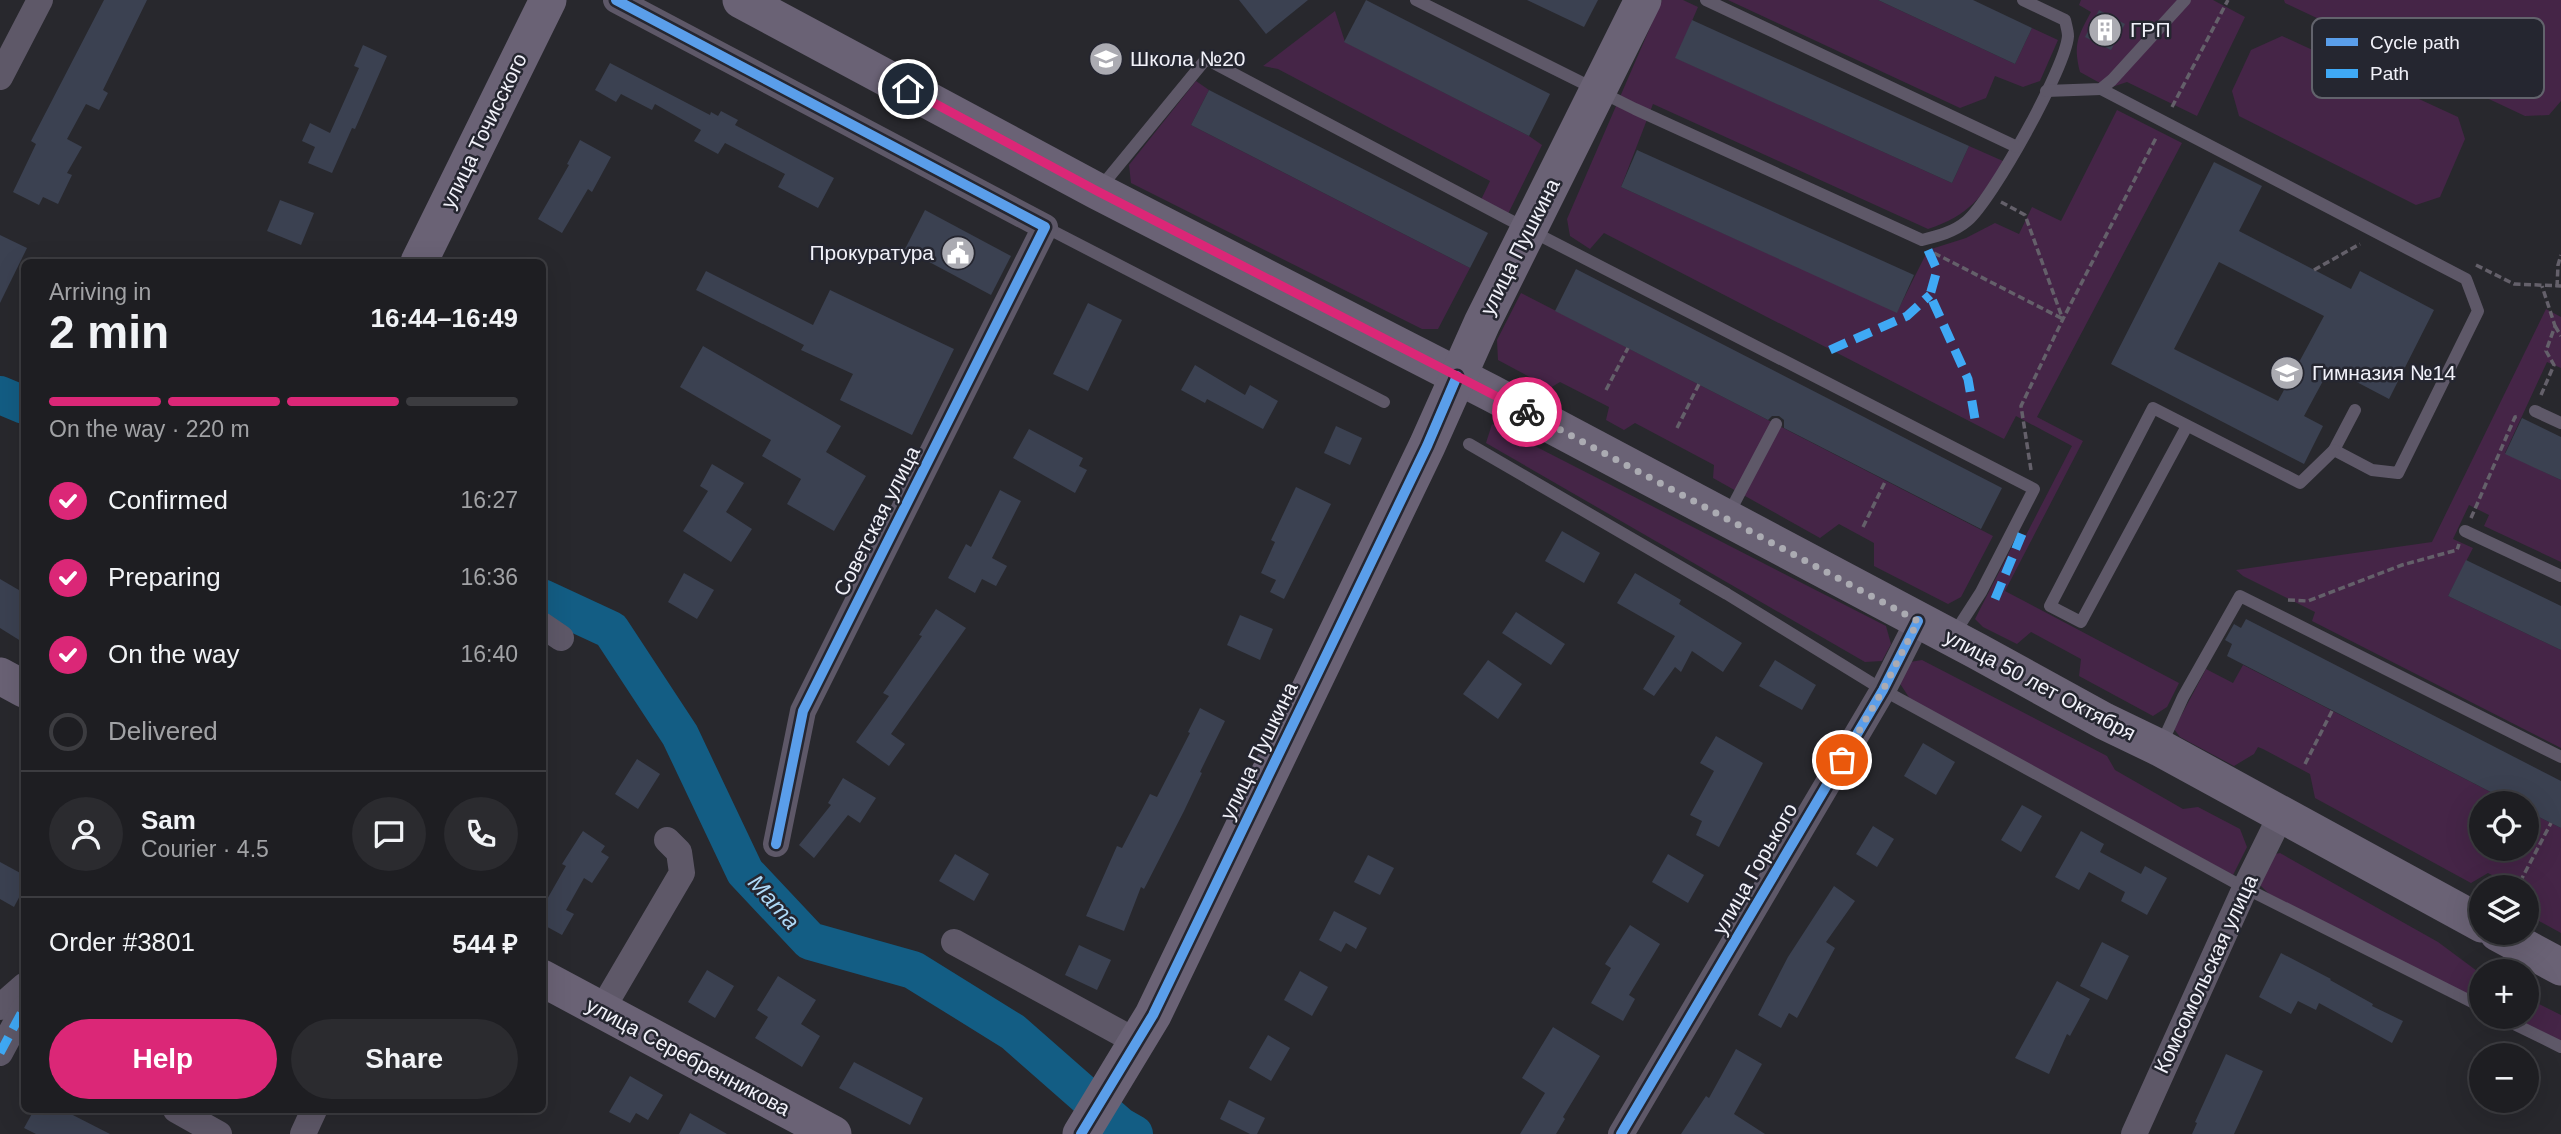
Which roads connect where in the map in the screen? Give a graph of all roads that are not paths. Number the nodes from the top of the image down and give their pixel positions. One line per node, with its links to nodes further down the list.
1 (40, 0): 10 (street)
2 (548, 0): 18 (main road, улица Точисского)
3 (616, 0): 16 (street)
4 (741, 0): 15 (main road, улица 50 лет Октября)
5 (1416, 0): 13 (lane)
6 (1643, 0): 13 (main road, улица Пушкина)
7 (1706, 0): 14 (lane)
8 (2023, 0): 12 (lane)
9 (2185, 0): 11 (lane)
10 (0, 77)
11 (2101, 89): 12 (lane); 27 (lane)
12 (2046, 91): 14 (lane)
13 (1598, 92): 14 (lane); 17 (main road, улица Пушкина)
14 (2017, 147)
15 (1097, 191): 17 (lane); 19 (main road, улица 50 лет Октября)
16 (1045, 227): 20 (lane); 40 (street, Советская улица)
17 (1529, 230): 19 (main road, улица Пушкина); 32 (lane)
18 (420, 259)
19 (1457, 376): 28 (main road, улица 50 лет Октября); 53 (main road, улица Пушкина)
20 (1384, 402)
21 (2354, 410): 27 (lane)
22 (2535, 411): 23 (lane)
23 (2561, 423)
24 (1776, 424): 28 (lane)
25 (2187, 425): 25 (lane); 27 (lane)
26 (1469, 444): 35 (lane)
27 (2334, 450)
28 (1727, 519): 31 (main road, улица 50 лет Октября)
29 (2465, 531): 30 (lane)
30 (2561, 576)
31 (1918, 621): 32 (main road, улица 50 лет Октября); 35 (street, улица Горького)
32 (1952, 638): 36 (main road, улица 50 лет Октября)
33 (0, 676): 34 (main road)
34 (21, 687)
35 (1883, 690): 41 (lane); 62 (street, улица Горького)
36 (2160, 748): 37 (lane); 38 (main road, улица 50 лет Октября)
37 (2561, 757)
38 (2281, 815): 41 (street, Комсомольская улица); 42 (main road, улица 50 лет Октября)
39 (667, 840): 50 (street)
40 (776, 844)
41 (2245, 888): 48 (lane); 63 (street, Комсомольская улица)
42 (2469, 917)
43 (954, 942): 53 (street)
44 (2520, 945): 45 (main road)
45 (2561, 967)
46 (546, 980): 50 (main road, улица Серебренникова)
47 (21, 989): 49 (street)
48 (2469, 1000)
49 (0, 1007)
50 (601, 1011): 60 (main road, улица Серебренникова)
51 (21, 1014): 55 (street)
52 (2524, 1029): 54 (lane)
53 (1137, 1042): 61 (main road, улица Пушкина)
54 (2561, 1047)
55 (0, 1053)
56 (181, 1113): 58 (street)
57 (313, 1113): 59 (street)
58 (219, 1134)
59 (303, 1134)
60 (833, 1134)
61 (1081, 1134)
62 (1621, 1134)
63 (2134, 1134)

